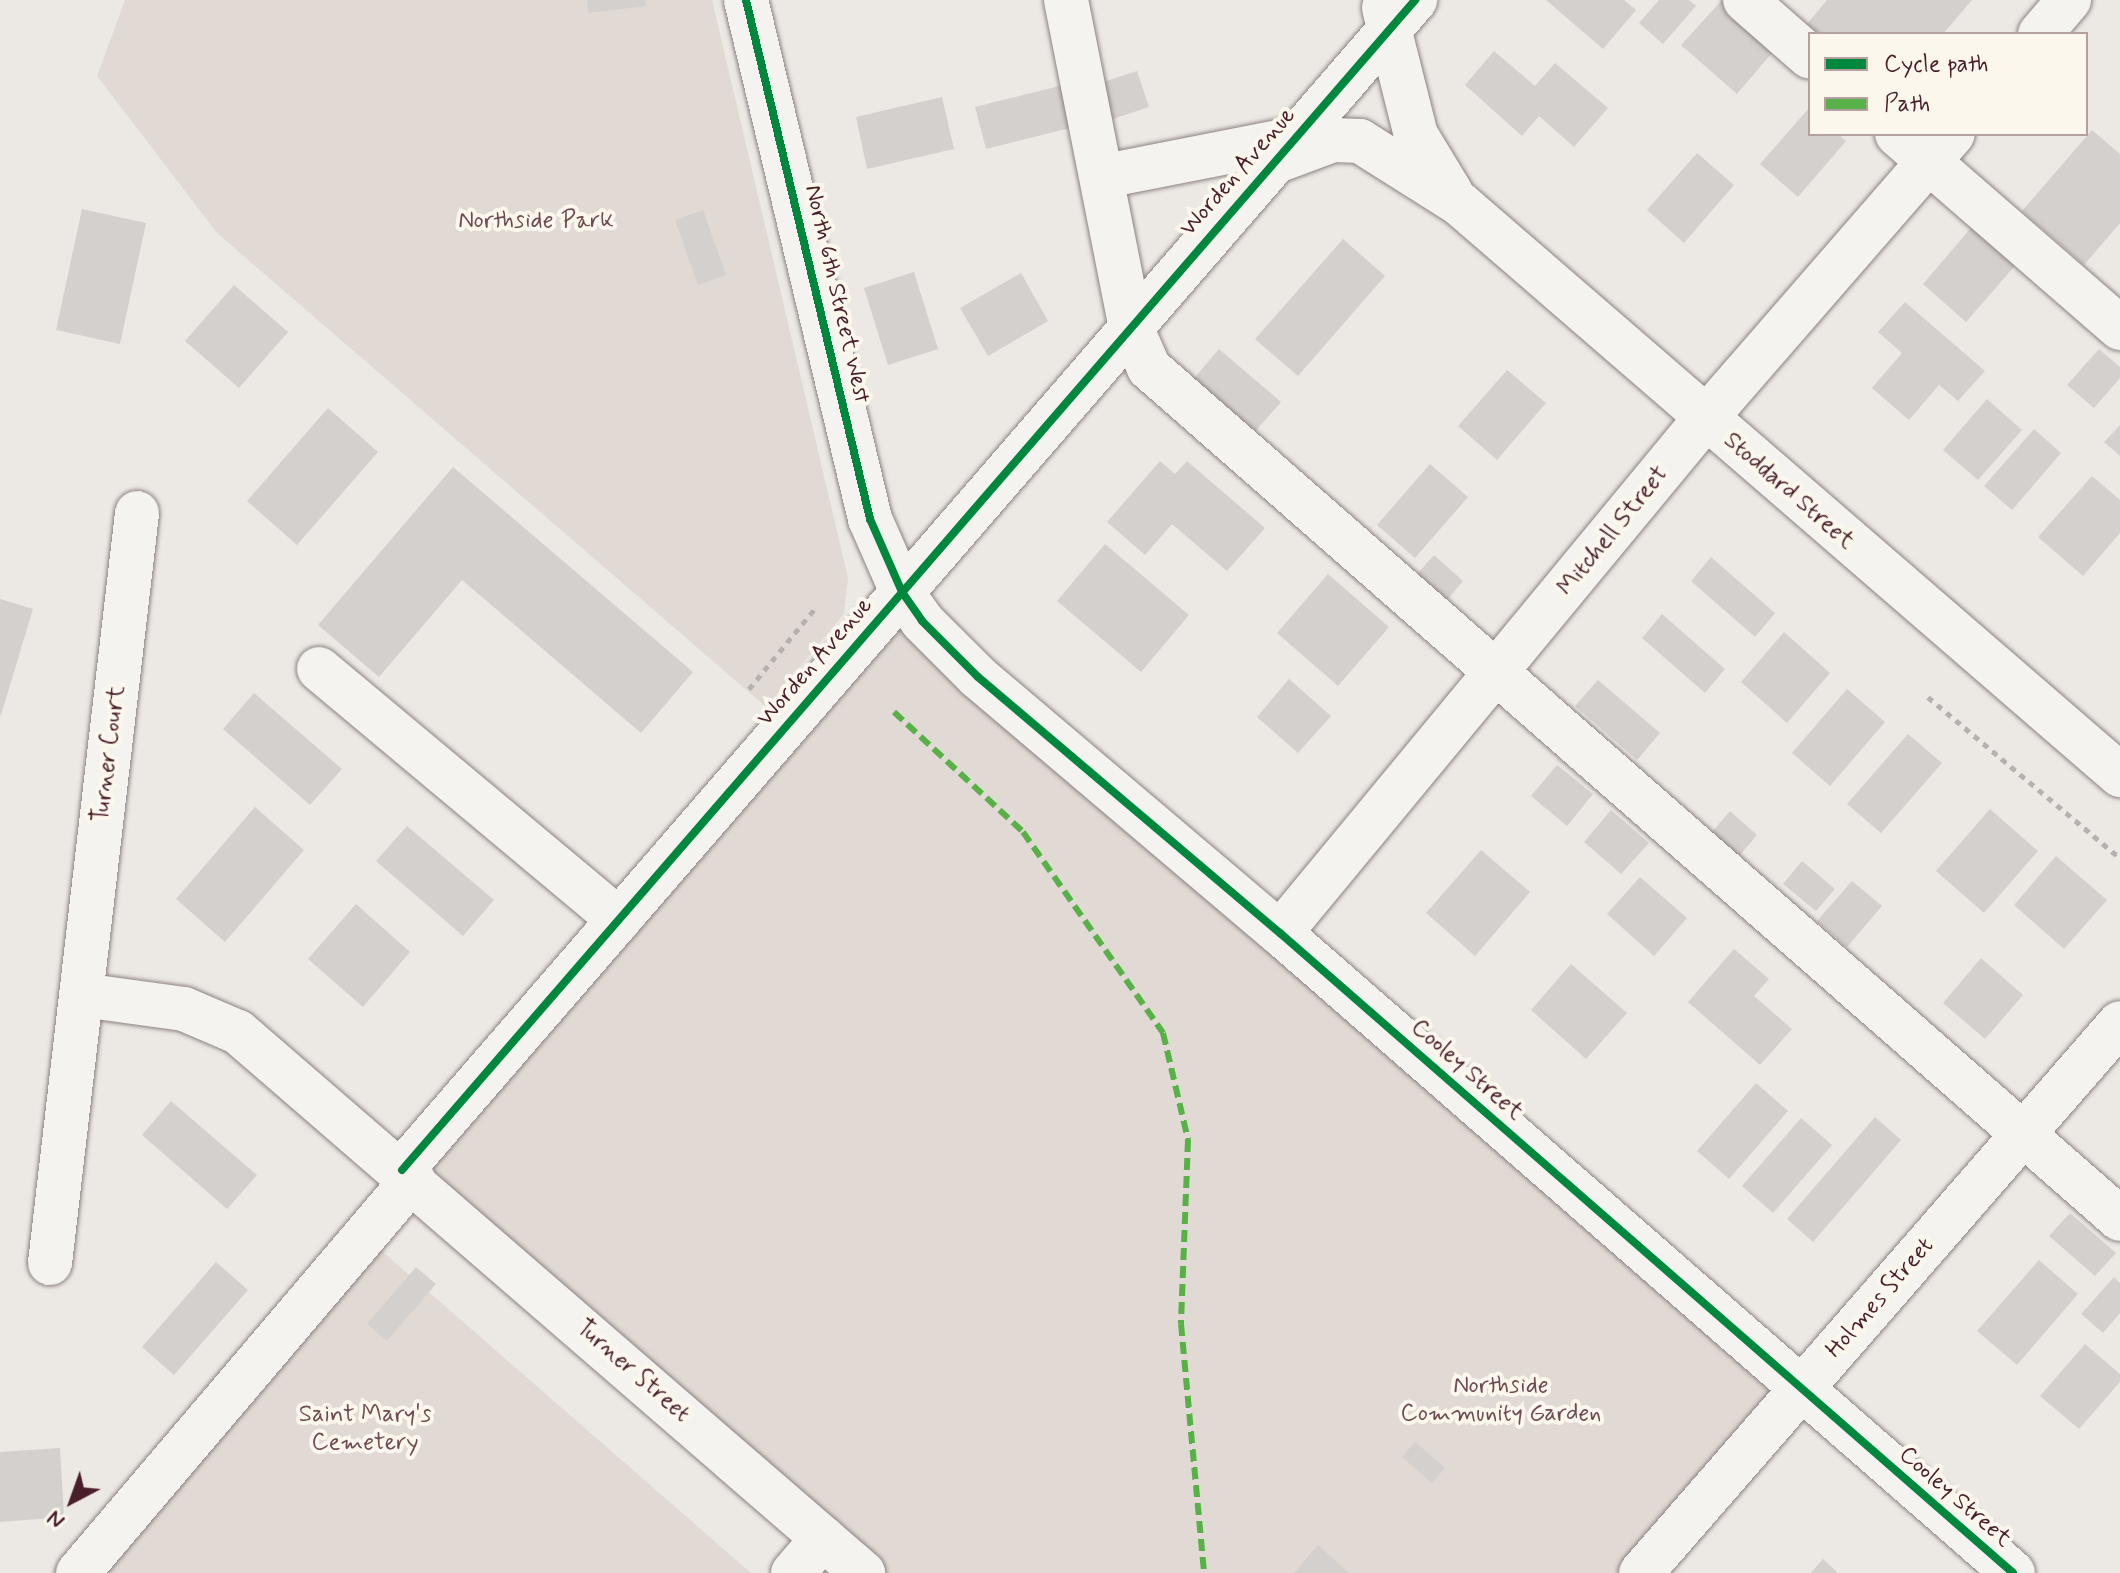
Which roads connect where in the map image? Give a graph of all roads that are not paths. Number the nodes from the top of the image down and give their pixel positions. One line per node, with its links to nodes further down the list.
1 (746, 0): 16 (street, North 6th Street West)
2 (1066, 0): 10 (street)
3 (1745, 0): 7 (street)
4 (2069, 0): 6 (street)
5 (1395, 10): 9 (street, Worden Avenue); 11 (street, Stoddard Street)
6 (2042, 32)
7 (1808, 55)
8 (1926, 143): 13 (street); 14 (street, Mitchell Street)
9 (1284, 150): 10 (street, Stoddard Street); 11 (street, Stoddard Street); 12 (street, Worden Avenue)
10 (1105, 176): 12 (street)
11 (1460, 204): 14 (street, Stoddard Street)
12 (1131, 327): 16 (street, Worden Avenue); 18 (street)
13 (2120, 328)
14 (1704, 420): 18 (street, Mitchell Street); 19 (street, Stoddard Street)
15 (137, 513): 22 (street, Turner Court)
16 (902, 592): 20 (street, Worden Avenue); 21 (street, Cooley Street)
17 (319, 669): 20 (street)
18 (1499, 669): 21 (street, Mitchell Street); 24 (street)
19 (2120, 775)
20 (619, 920): 25 (street, Worden Avenue)
21 (1280, 933): 28 (street, Cooley Street)
22 (82, 995): 25 (street); 27 (street, Turner Court)
23 (2120, 1023): 24 (street, Holmes Street)
24 (2023, 1135): 26 (street); 28 (street, Holmes Street)
25 (407, 1175): 29 (street, Turner Street); 30 (street, Worden Avenue)
26 (2120, 1219)
27 (50, 1263)
28 (1800, 1389): 33 (street, Holmes Street); 34 (street, Cooley Street)
29 (823, 1538): 31 (street); 32 (street, Turner Street)
30 (78, 1573)
31 (793, 1573)
32 (863, 1573)
33 (1641, 1573)
34 (2013, 1573)

